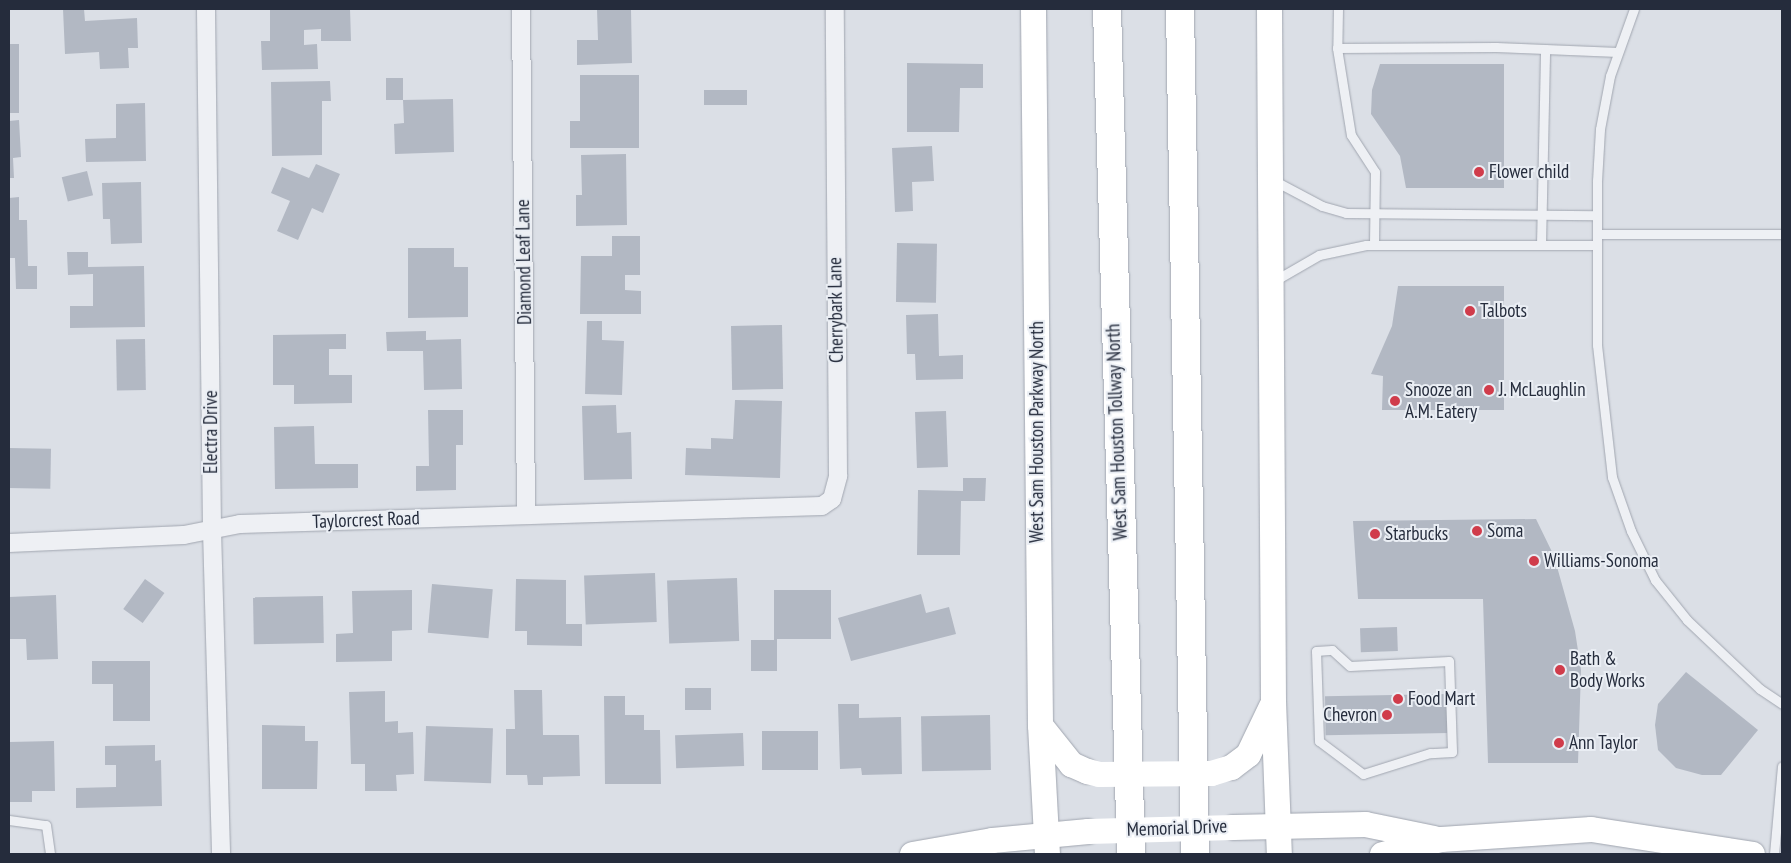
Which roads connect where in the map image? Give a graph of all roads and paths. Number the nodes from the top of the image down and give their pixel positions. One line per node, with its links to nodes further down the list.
1 (206, 9): 25 (street, Electra Drive)
2 (521, 9): 24 (street, Diamond Leaf Lane)
3 (835, 9): 23 (street, Cherrybark Lane)
4 (1034, 9): 30 (main road, West Sam Houston Parkway North)
5 (1107, 9): 39 (highway, West Sam Houston Tollway North)
6 (1180, 9): 40 (highway)
7 (1269, 9): 13 (main road)
8 (1338, 9): 10 (lane)
9 (1634, 9): 12 (lane)
10 (1337, 48): 11 (lane); 14 (lane)
11 (1545, 49): 12 (lane); 15 (lane)
12 (1618, 52): 16 (lane)
13 (1270, 178): 14 (lane); 22 (main road)
14 (1374, 215): 15 (lane); 19 (lane)
15 (1544, 215): 16 (lane); 20 (lane)
16 (1597, 215): 17 (lane)
17 (1597, 234): 18 (lane); 21 (lane)
18 (1782, 234)
19 (1374, 245): 20 (lane); 22 (lane)
20 (1541, 245): 21 (lane)
21 (1597, 245): 29 (lane)
22 (1271, 282): 28 (main road)
23 (724, 510): 24 (street, Taylorcrest Road)
24 (526, 515): 25 (street, Taylorcrest Road)
25 (212, 530): 26 (street, Taylorcrest Road); 37 (street, Electra Drive)
26 (9, 543)
27 (1316, 651): 27 (lane)
28 (1273, 702): 30 (main road, bridge); 33 (main road)
29 (1782, 704)
30 (1040, 725): 35 (main road, West Sam Houston Parkway North)
31 (1782, 766): 44 (lane)
32 (9, 820): 36 (lane)
33 (1278, 825): 34 (main road, Memorial Drive); 35 (main road, Memorial Drive, bridge); 41 (main road)
34 (1441, 839): 42 (main road, Memorial Drive); 43 (main road, Memorial Drive)
35 (1046, 844): 38 (main road, Memorial Drive)
36 (50, 854)
37 (221, 854)
38 (912, 854)
39 (1131, 854)
40 (1196, 854)
41 (1279, 854)
42 (1382, 854)
43 (1752, 854)
44 (1774, 854)

